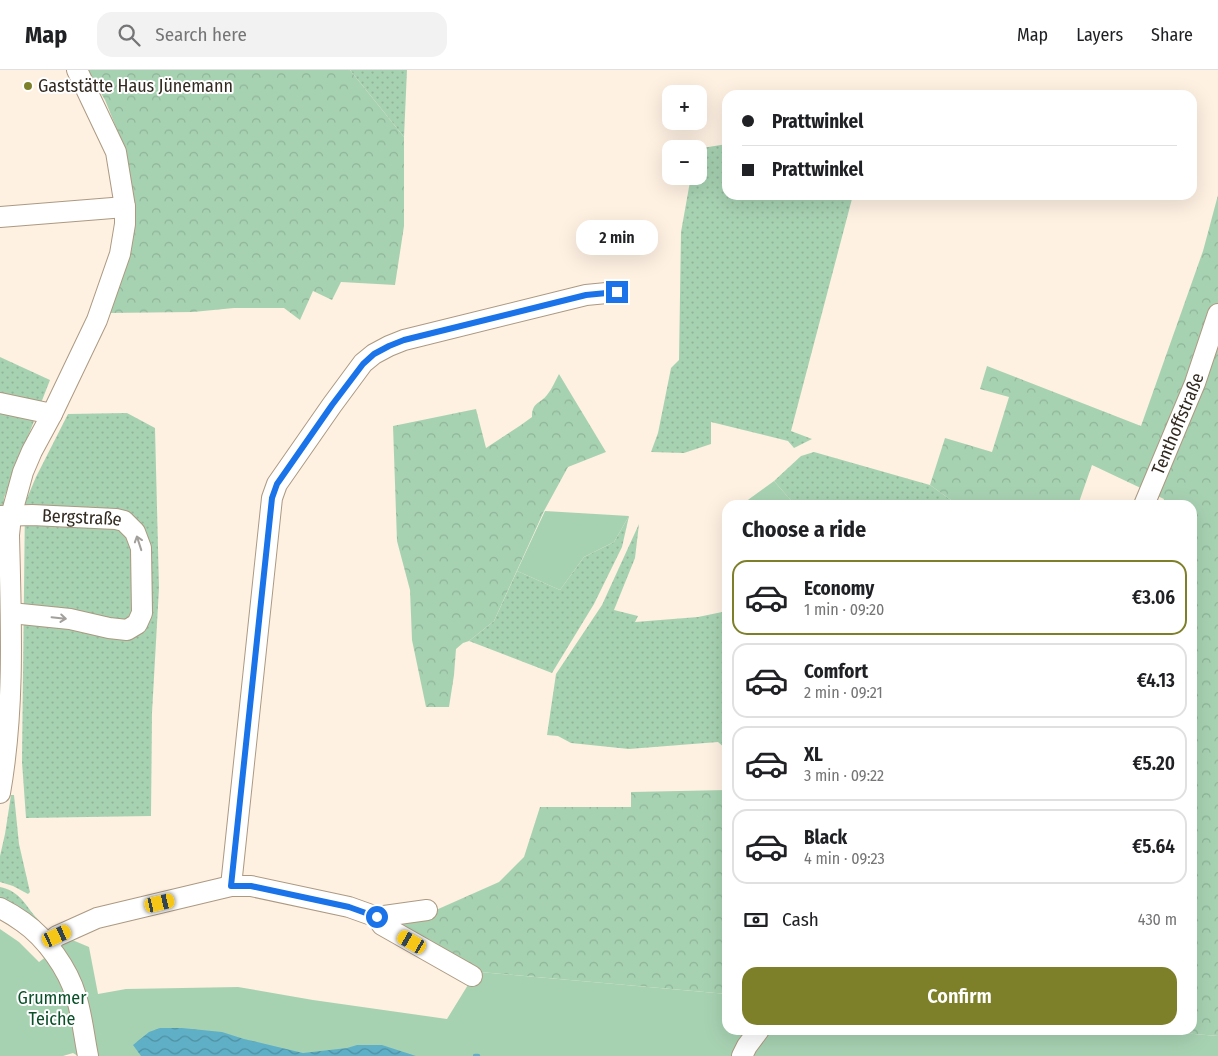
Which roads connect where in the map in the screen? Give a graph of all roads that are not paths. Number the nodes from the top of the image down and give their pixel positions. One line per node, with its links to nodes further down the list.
1 (77, 70): 2 (street)
2 (125, 207): 3 (street); 7 (street)
3 (0, 217)
4 (617, 292): 13 (street)
5 (1218, 314): 8 (street, Tenthoffstraße)
6 (0, 403): 7 (street)
7 (52, 414): 9 (street)
8 (1146, 500)
9 (5, 516): 10 (street); 10 (street, Bergstraße, one-way to 9)
10 (11, 613): 11 (street)
11 (6, 658): 12 (street)
12 (0, 793)
13 (231, 886): 16 (street); 17 (street)
14 (0, 908): 17 (street)
15 (427, 910): 16 (street)
16 (377, 917): 18 (street)
17 (47, 944): 20 (street)
18 (472, 976)
19 (755, 1035): 21 (street)
20 (88, 1056)
21 (742, 1056)

